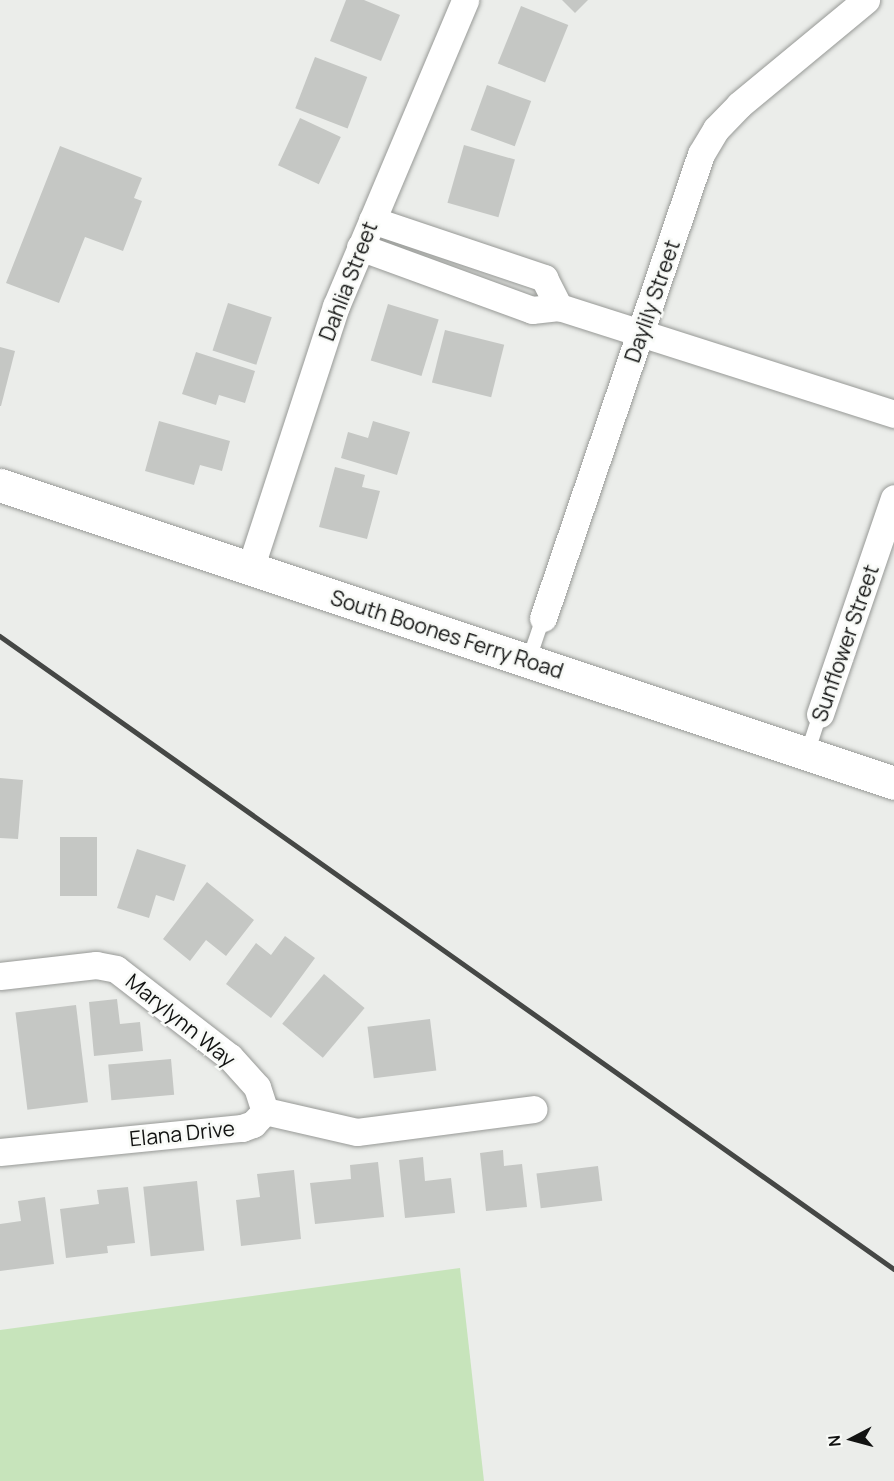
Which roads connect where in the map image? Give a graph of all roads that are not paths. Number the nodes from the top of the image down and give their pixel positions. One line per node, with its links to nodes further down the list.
1 (465, 0): 3 (street, Dahlia Street)
2 (866, 0): 6 (street, Daylily Street)
3 (372, 220): 4 (street, Dahlia Street); 5 (street)
4 (360, 247): 5 (street); 10 (street, Dahlia Street)
5 (559, 307): 6 (street)
6 (640, 333): 7 (street); 11 (street, Daylily Street)
7 (894, 414)
8 (0, 485): 10 (main road, South Boones Ferry Road)
9 (894, 498): 13 (street, Sunflower Street)
10 (250, 569): 12 (main road, South Boones Ferry Road)
11 (543, 618): 12 (lane, Daylily Street)
12 (528, 662): 14 (main road, South Boones Ferry Road)
13 (820, 714): 14 (lane, Sunflower Street)
14 (807, 754): 15 (main road, South Boones Ferry Road)
15 (894, 783)
16 (0, 976): 18 (street, Marylynn Way)
17 (534, 1109): 18 (street)
18 (265, 1111): 19 (street, Elana Drive)
19 (0, 1152)

